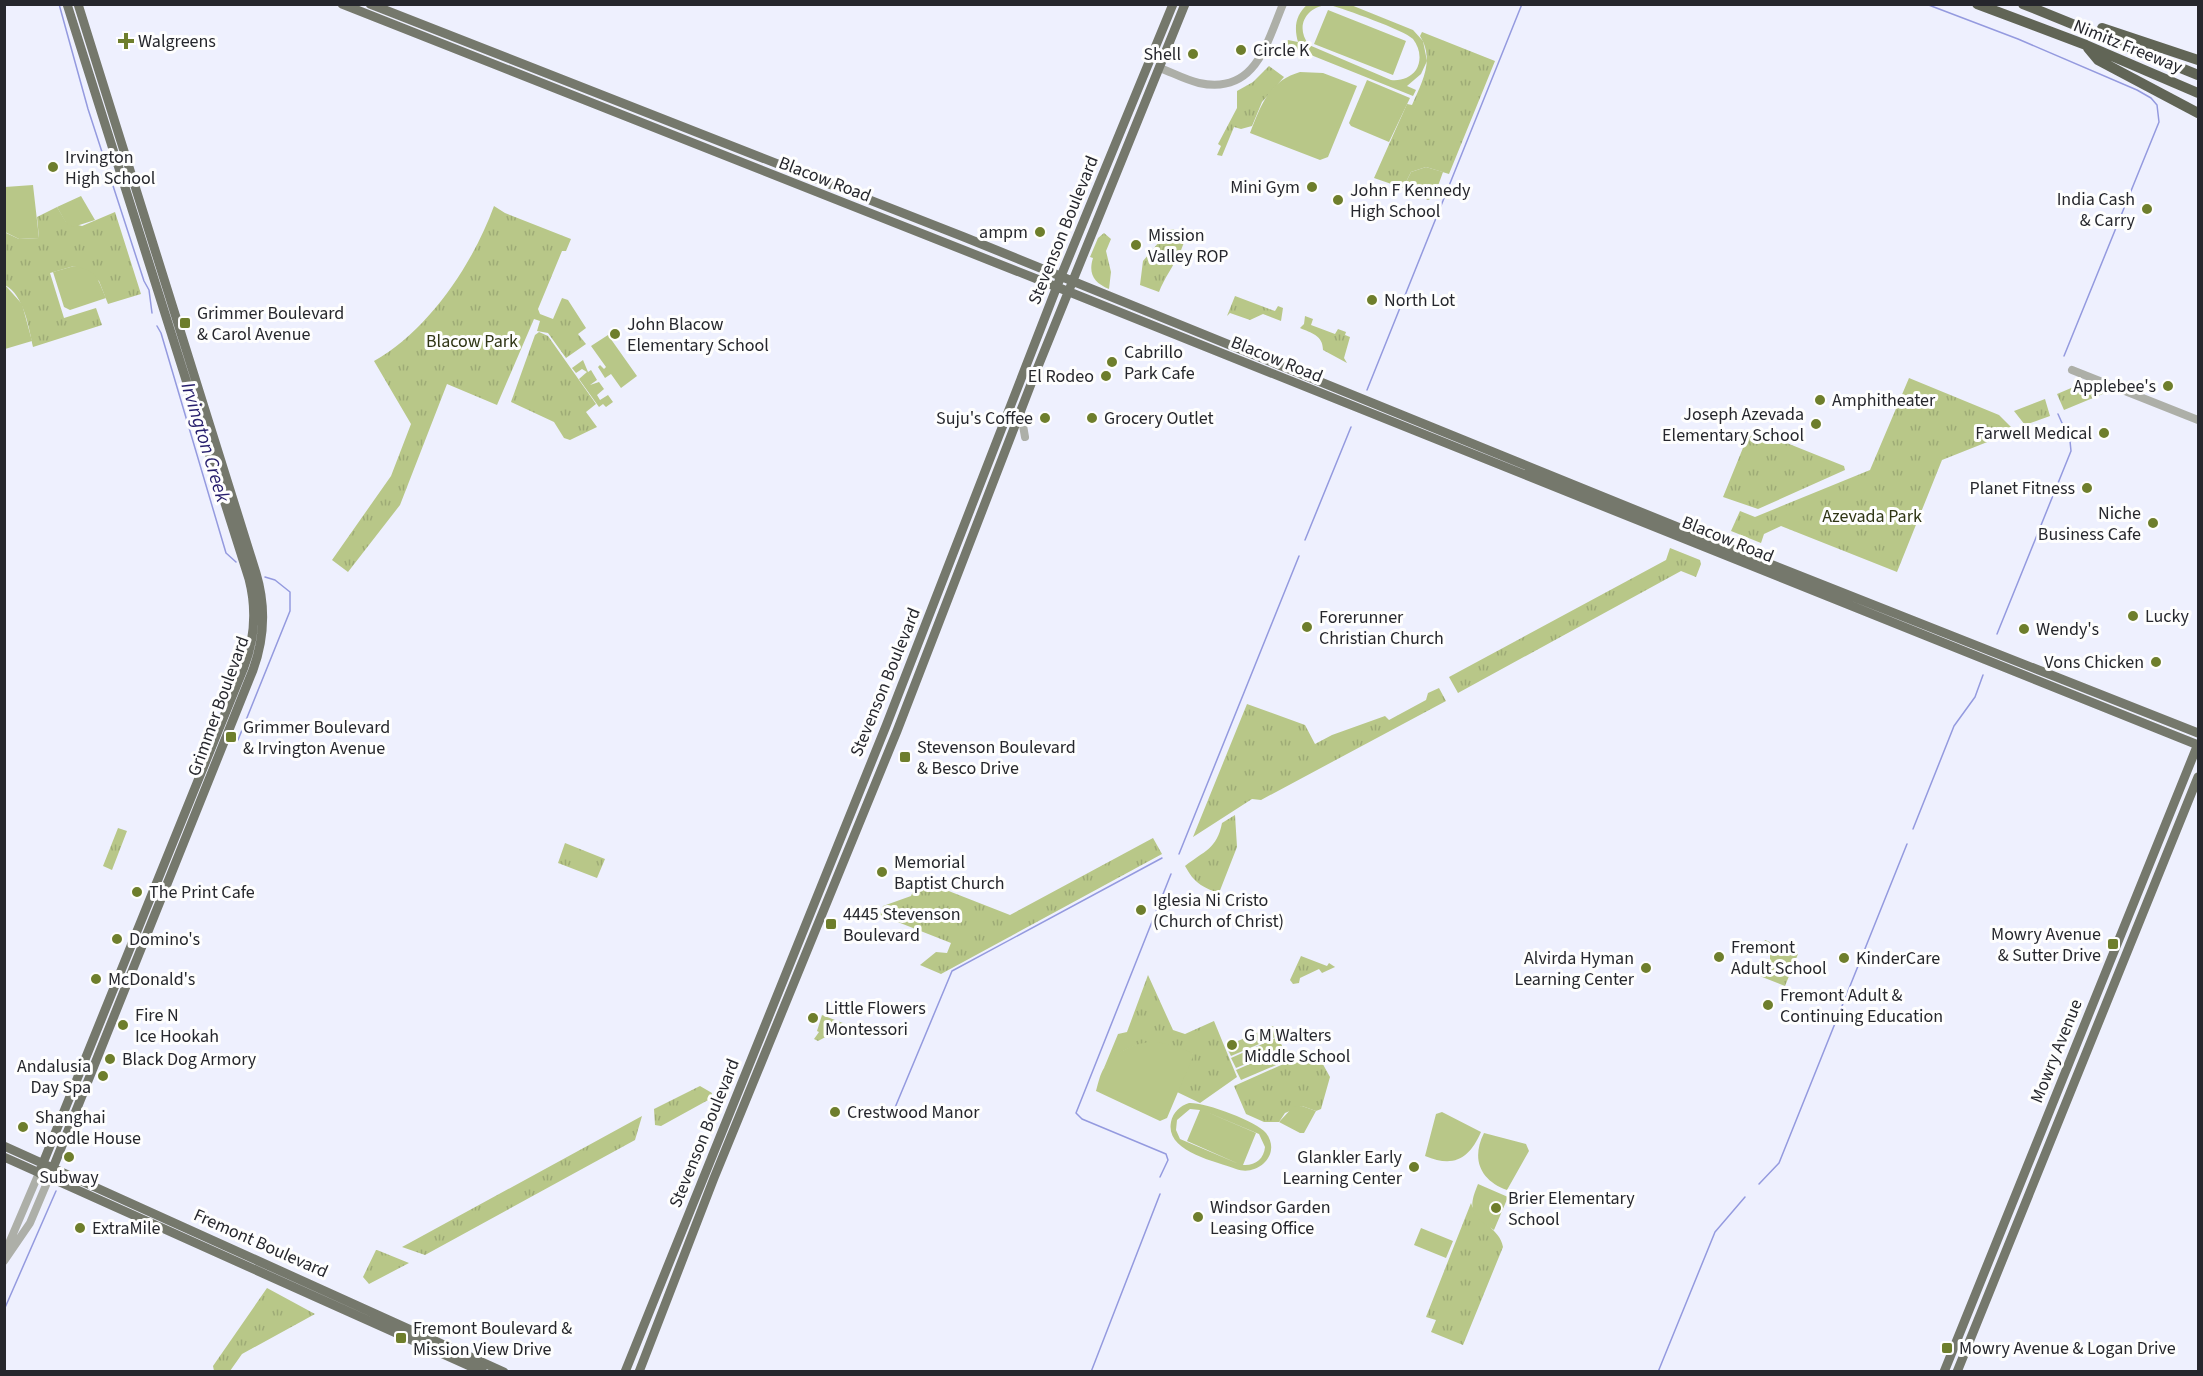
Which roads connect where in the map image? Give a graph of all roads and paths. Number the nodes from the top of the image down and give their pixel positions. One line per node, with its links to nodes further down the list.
1 (67, 4): 33 (main road, Grimmer Boulevard)
2 (78, 4): 34 (main road, Grimmer Boulevard)
3 (342, 4): 18 (main road, Blacow Road)
4 (370, 4): 16 (main road, Blacow Road)
5 (1173, 4): 16 (main road, Stevenson Boulevard)
6 (1185, 4): 12 (main road, Stevenson Boulevard)
7 (1283, 4): 12 (street)
8 (1977, 4): 10 (highway, Nimitz Freeway)
9 (2026, 4): 11 (highway); 13 (highway, Nimitz Freeway)
10 (2086, 45): 14 (highway, Nimitz Freeway); 15 (highway)
11 (2199, 60)
12 (1160, 68): 17 (main road, Stevenson Boulevard)
13 (2199, 75)
14 (2199, 93)
15 (2199, 113)
16 (1061, 276): 17 (main road, Blacow Road); 18 (main road, Stevenson Boulevard)
17 (1073, 281): 19 (main road, Stevenson Boulevard); 21 (main road, Blacow Road)
18 (1057, 287): 19 (main road, Blacow Road); 42 (main road, Stevenson Boulevard)
19 (1069, 291): 20 (main road, Blacow Road); 23 (main road, Stevenson Boulevard)
20 (1150, 325): 21 (main road); 29 (main road, Blacow Road)
21 (1193, 329): 27 (main road, Blacow Road)
22 (2072, 370): 24 (street)
23 (1020, 414): 25 (street); 43 (main road, Stevenson Boulevard)
24 (2199, 420)
25 (1025, 437)
26 (2199, 724): 27 (main road)
27 (2187, 728): 28 (main road, Blacow Road)
28 (2199, 733)
29 (2198, 745): 44 (main road, Mowry Avenue)
30 (2199, 777): 45 (main road, Mowry Avenue)
31 (4, 1146): 33 (main road, Fremont Boulevard)
32 (4, 1157): 35 (main road, Fremont Boulevard)
33 (44, 1163): 34 (main road, Fremont Boulevard); 35 (main road, Grimmer Boulevard)
34 (53, 1168): 36 (main road, Grimmer Boulevard); 39 (main road, Fremont Boulevard)
35 (39, 1173): 36 (main road, Fremont Boulevard); 37 (street, Grimmer Boulevard)
36 (49, 1178): 38 (street, Grimmer Boulevard); 39 (main road, Fremont Boulevard)
37 (4, 1254)
38 (4, 1261)
39 (430, 1344): 40 (main road, Fremont Boulevard); 41 (main road, Fremont Boulevard)
40 (483, 1371)
41 (504, 1371)
42 (625, 1371)
43 (639, 1371)
44 (1944, 1371)
45 (1957, 1371)

